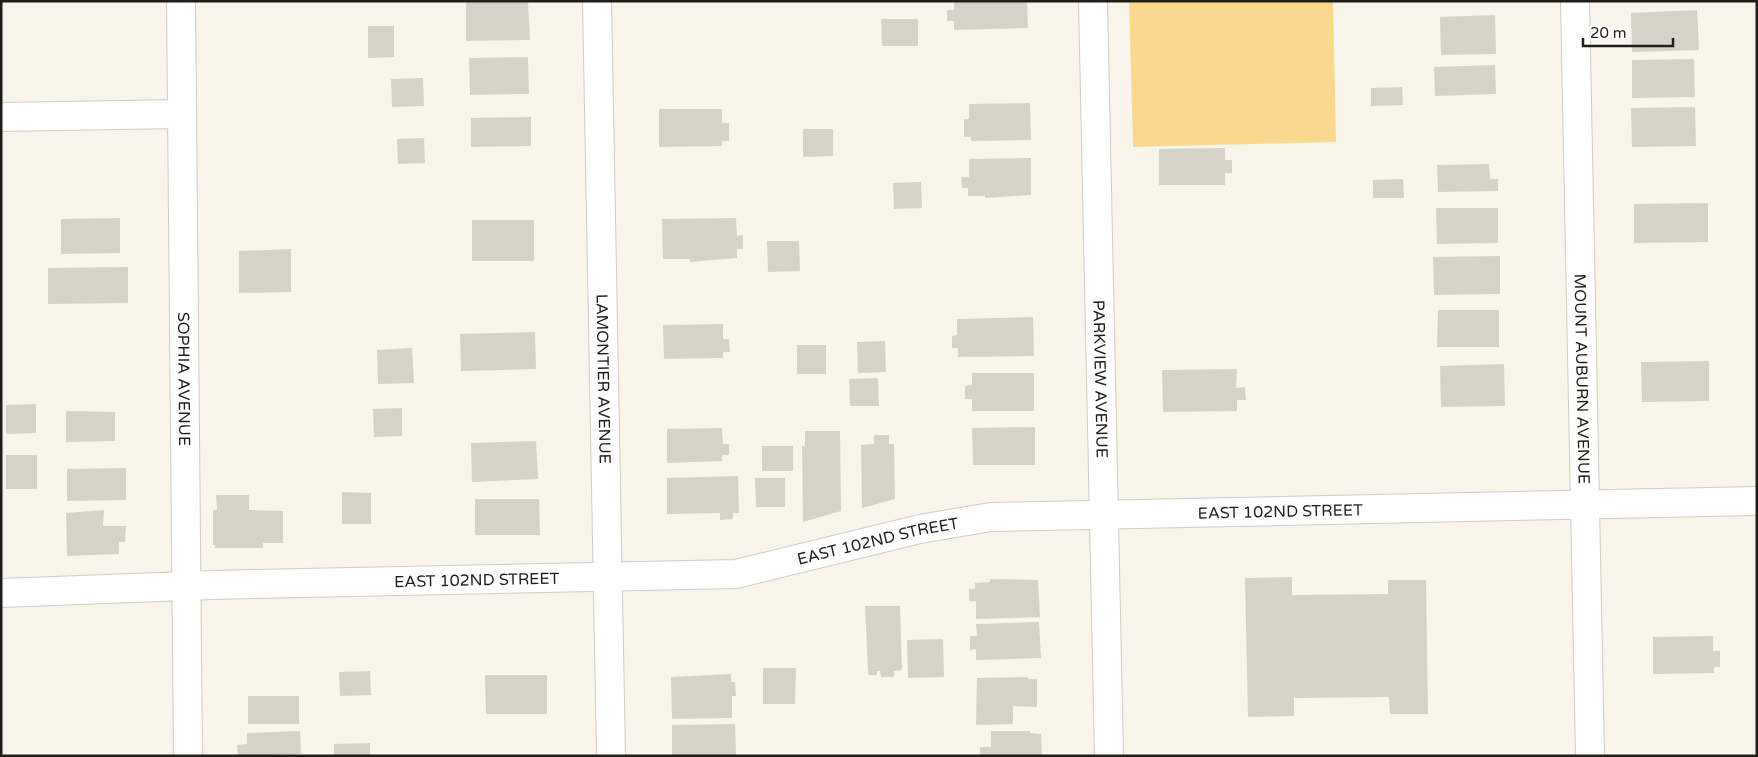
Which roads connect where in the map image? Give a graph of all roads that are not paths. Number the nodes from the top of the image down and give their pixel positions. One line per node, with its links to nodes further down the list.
1 (180, 1): 5 (street, SOPHIA AVENUE)
2 (597, 1): 10 (street, LAMONTIER AVENUE)
3 (1093, 1): 9 (street, PARKVIEW AVENUE)
4 (1575, 1): 8 (street, MOUNT AUBURN AVENUE)
5 (181, 114): 6 (street); 11 (street, SOPHIA AVENUE)
6 (1, 117)
7 (1757, 501): 8 (street, EAST 102ND STREET)
8 (1586, 504): 9 (street, EAST 102ND STREET); 16 (street, MOUNT AUBURN AVENUE)
9 (1104, 513): 10 (street, EAST 102ND STREET); 15 (street, PARKVIEW AVENUE)
10 (607, 576): 11 (street, EAST 102ND STREET); 14 (street, LAMONTIER AVENUE)
11 (186, 586): 12 (street, EAST 102ND STREET); 13 (street, SOPHIA AVENUE)
12 (1, 593)
13 (188, 756)
14 (611, 756)
15 (1109, 756)
16 (1590, 756)

